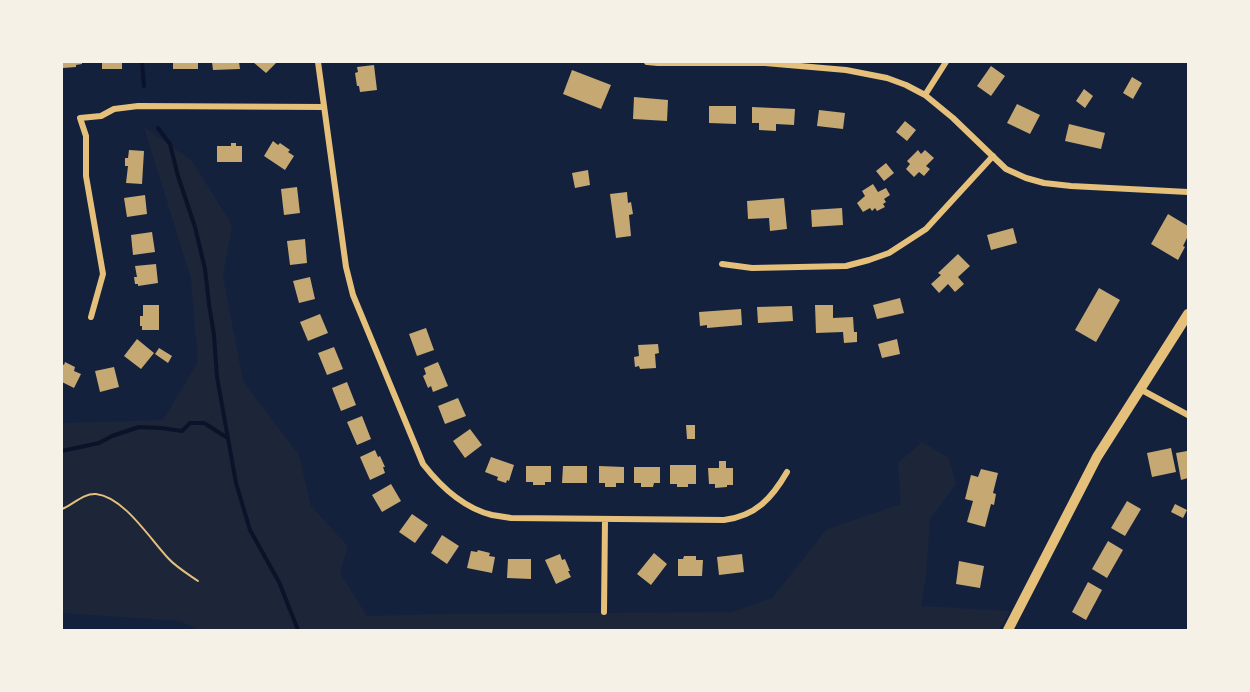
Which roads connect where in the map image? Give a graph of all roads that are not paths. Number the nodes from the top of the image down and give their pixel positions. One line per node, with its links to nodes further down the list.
1 (318, 62): 5 (street)
2 (647, 62): 4 (street)
3 (946, 62): 4 (street)
4 (925, 95): 6 (street)
5 (324, 107): 10 (street); 14 (street)
6 (993, 156): 7 (street); 8 (street)
7 (1188, 192)
8 (722, 264)
9 (1188, 314): 11 (main road)
10 (91, 317)
11 (1140, 389): 12 (street); 16 (main road)
12 (1188, 415)
13 (787, 472): 14 (street)
14 (605, 519): 15 (street)
15 (604, 612)
16 (1008, 630)

